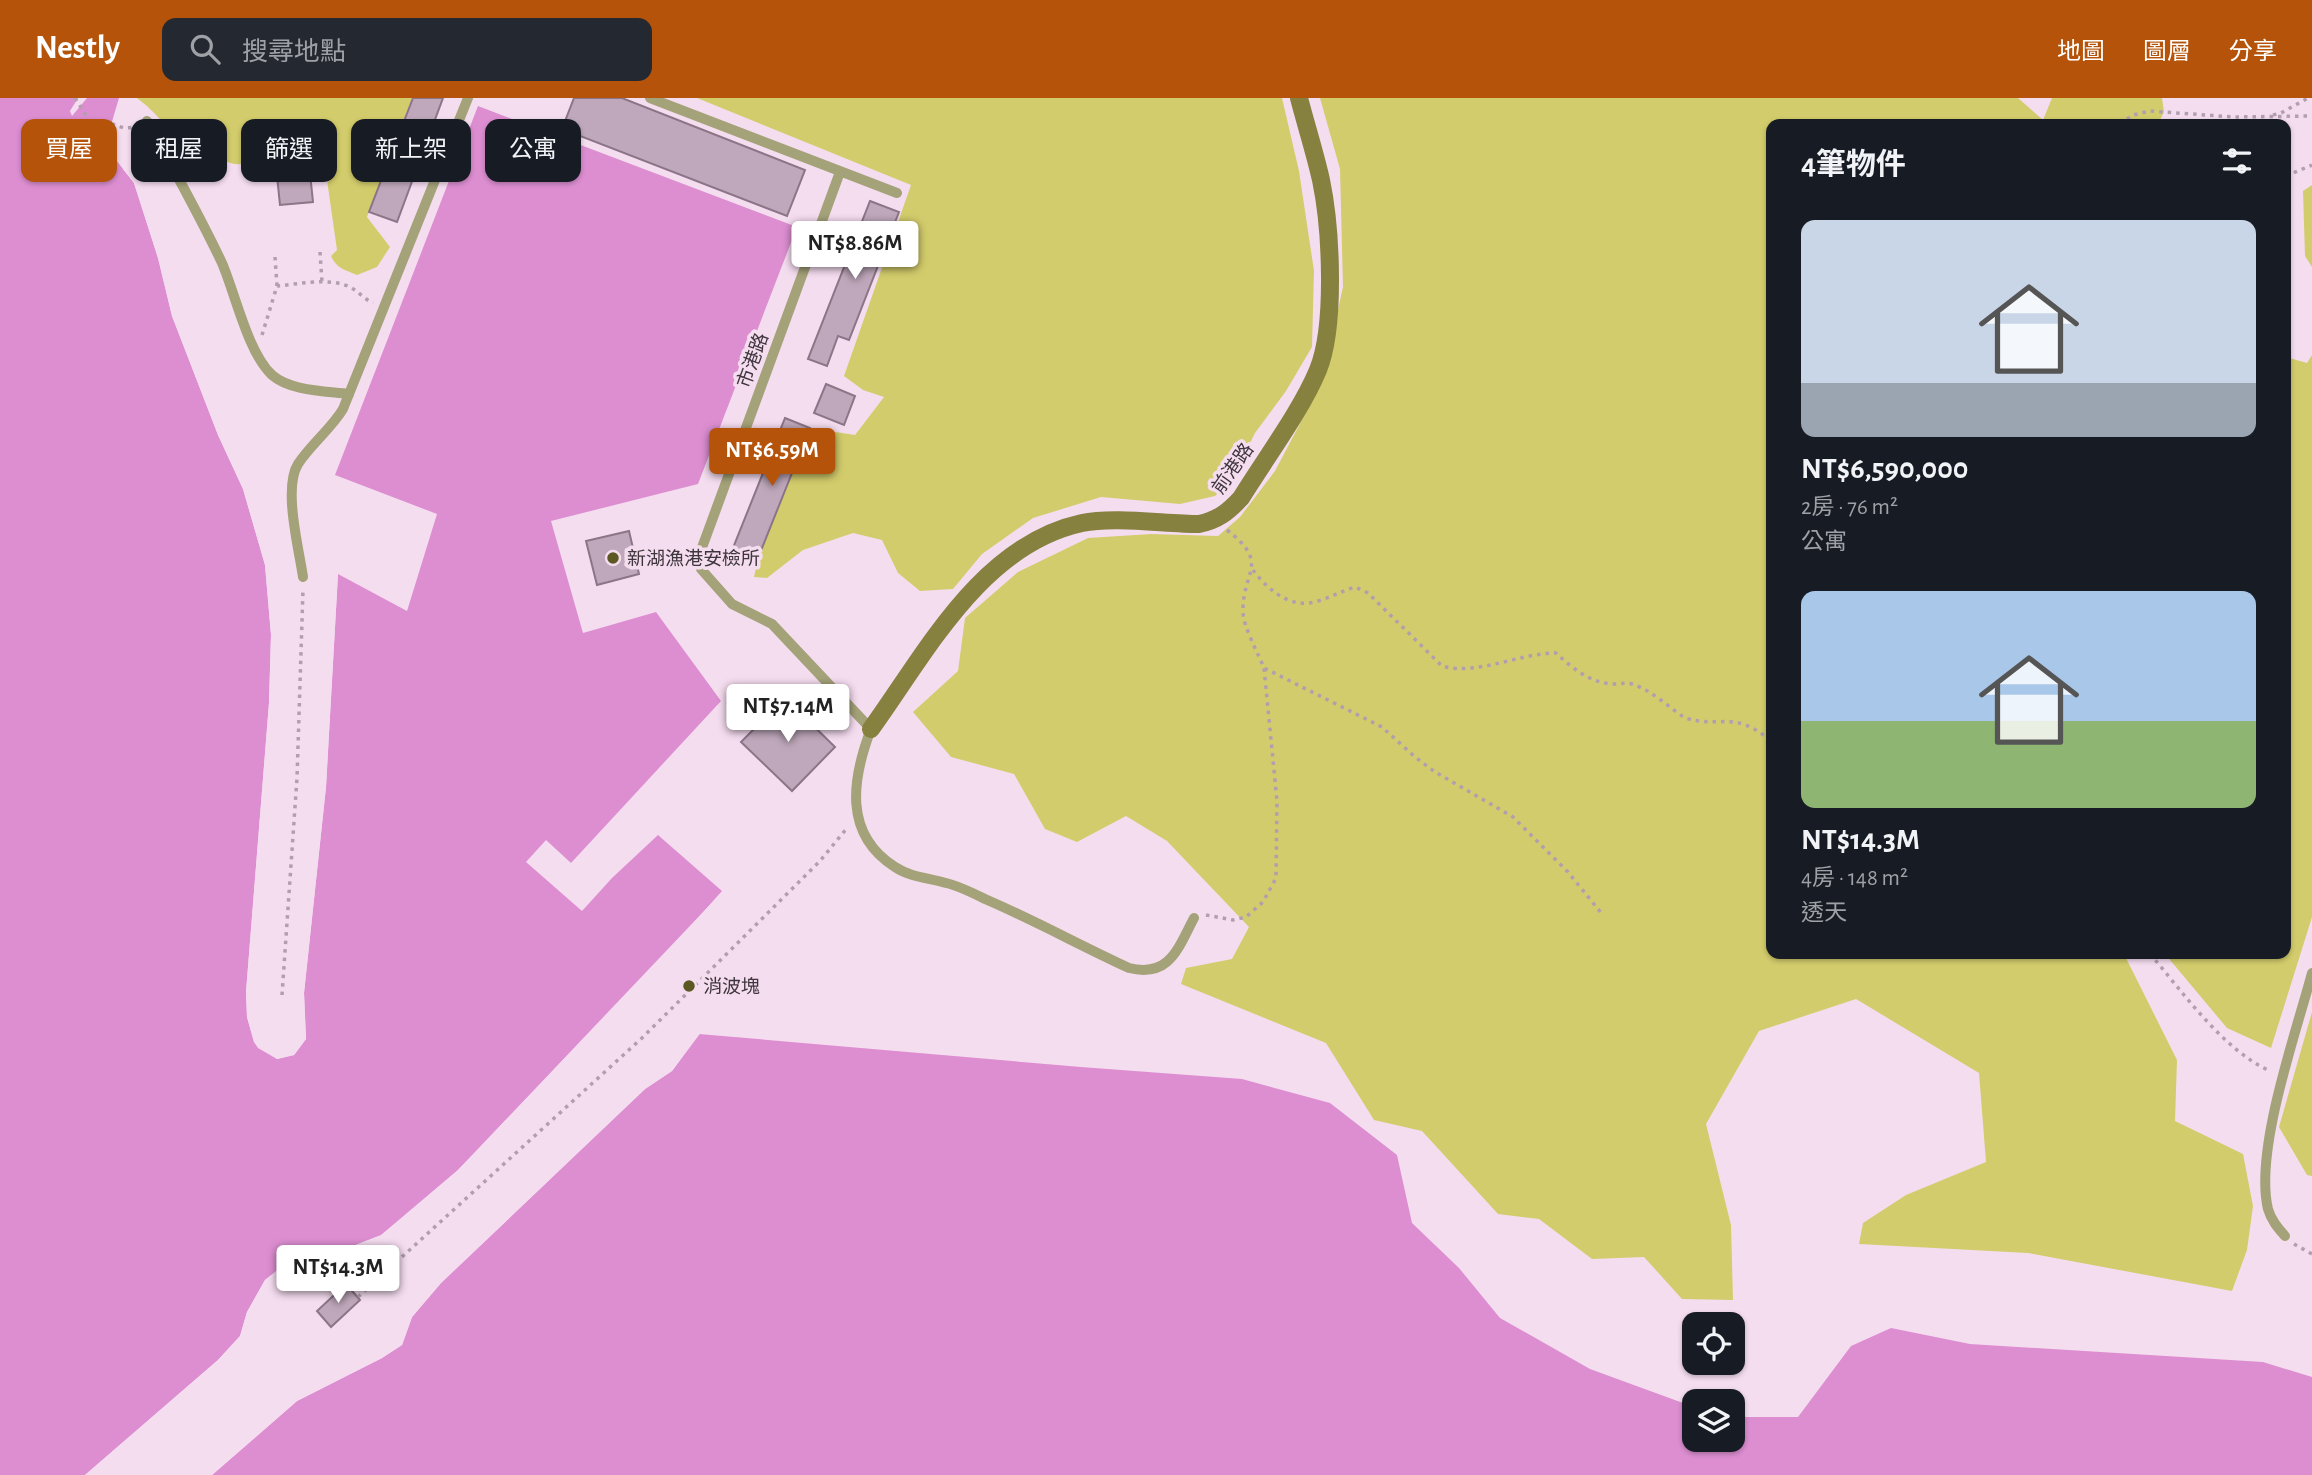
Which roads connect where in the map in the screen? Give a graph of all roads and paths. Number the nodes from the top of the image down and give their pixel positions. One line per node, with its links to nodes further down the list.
1 (75, 98): 9 (path)
2 (468, 98): 19 (lane)
3 (650, 98): 11 (lane)
4 (1299, 98): 22 (street, 前港路)
5 (2308, 98): 7 (path)
6 (2312, 116): 7 (path)
7 (2263, 117): 8 (path)
8 (2127, 119)
9 (131, 129)
10 (2312, 165): 12 (path)
11 (840, 172): 14 (lane); 26 (lane, 市港路)
12 (2291, 174)
13 (181, 182): 20 (lane)
14 (897, 193)
15 (320, 252): 17 (path)
16 (275, 257): 18 (path)
17 (322, 282): 18 (path); 19 (path)
18 (277, 286): 20 (path)
19 (383, 307): 21 (lane)
20 (259, 355): 21 (lane)
21 (349, 394): 24 (lane)
22 (1214, 521): 23 (path); 26 (street, 前港路)
23 (1253, 570): 25 (path); 27 (path)
24 (303, 577): 33 (path)
25 (1264, 668): 29 (path); 30 (path)
26 (870, 729): 28 (lane)
27 (1766, 738)
28 (857, 816): 30 (lane); 37 (path)
29 (1602, 914)
30 (1194, 918)
31 (2155, 959): 34 (path)
32 (2312, 973): 34 (lane)
33 (282, 995)
34 (2284, 1076): 35 (lane)
35 (2285, 1236): 36 (path)
36 (2312, 1254)
37 (358, 1297)

